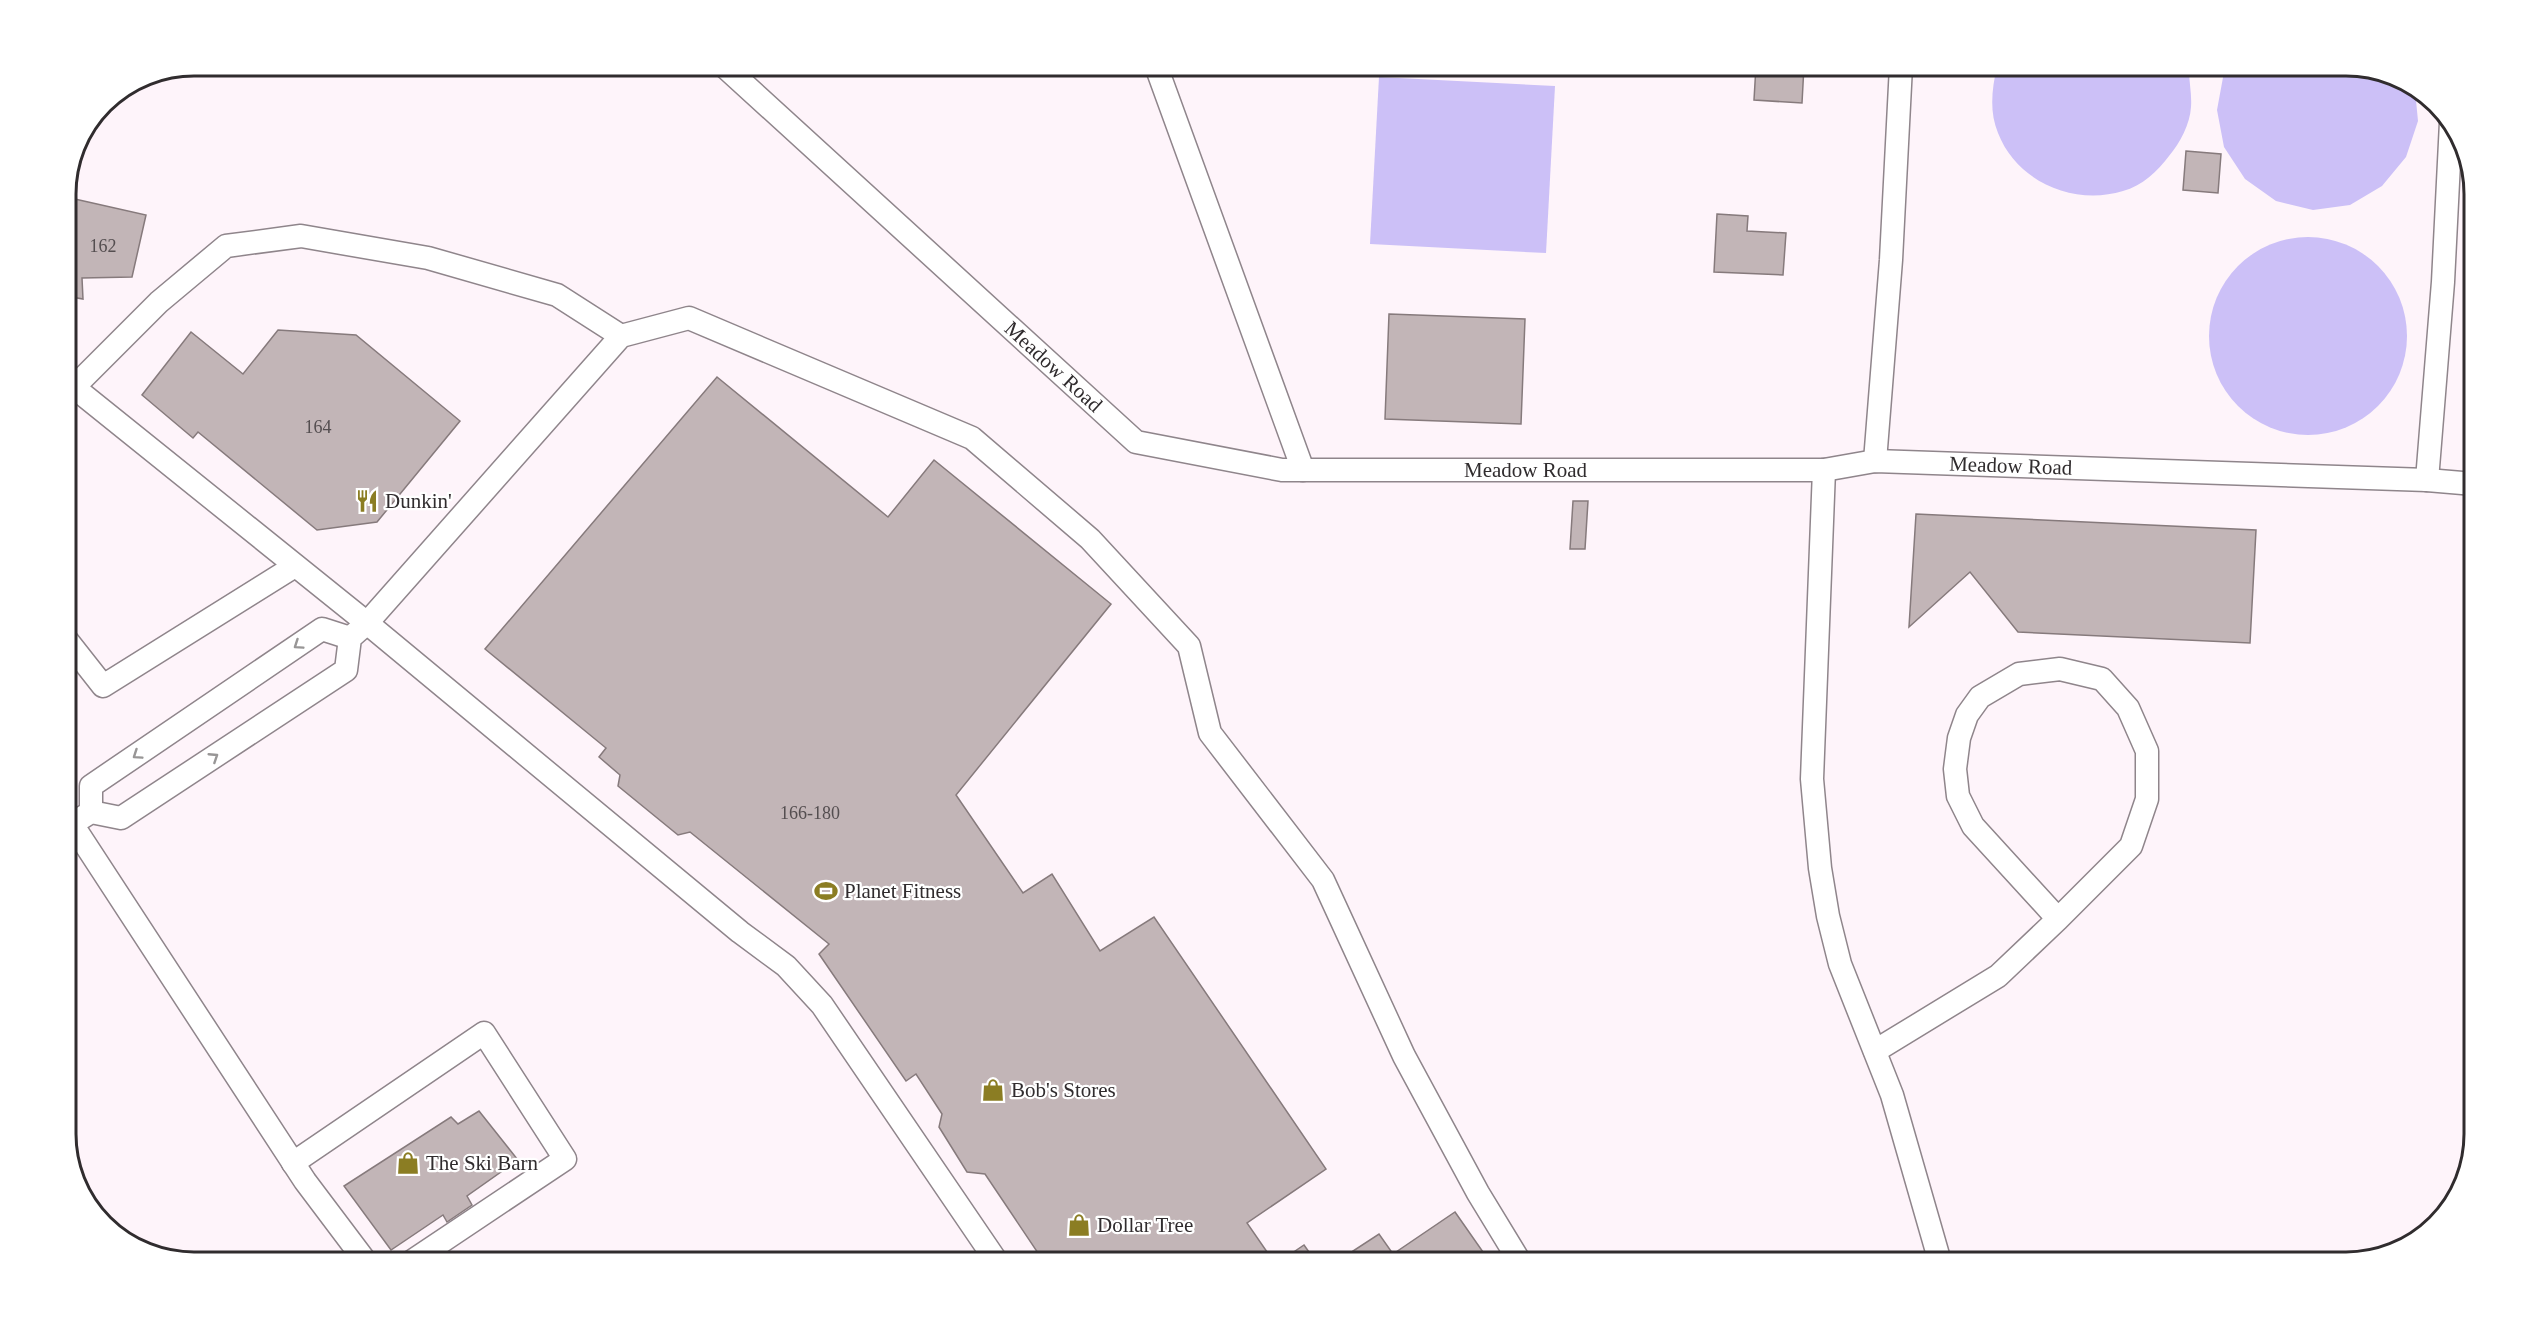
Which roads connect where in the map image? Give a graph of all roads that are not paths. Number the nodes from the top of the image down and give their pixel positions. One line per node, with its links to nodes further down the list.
1 (742, 76): 9 (lane, Meadow Road)
2 (1160, 76): 9 (lane)
3 (1900, 76): 8 (lane)
4 (2450, 140): 11 (lane)
5 (621, 336): 6 (lane); 14 (lane); 25 (lane)
6 (77, 378)
7 (77, 390): 13 (lane)
8 (1875, 461): 10 (lane, Meadow Road); 11 (lane, Meadow Road)
9 (1303, 470): 10 (lane, Meadow Road)
10 (1824, 470): 20 (lane)
11 (2427, 480): 12 (lane, Meadow Road)
12 (2463, 483)
13 (295, 566): 14 (lane); 15 (lane)
14 (359, 630): 16 (lane, one-way to 16); 16 (lane, one-way to 14); 24 (lane)
15 (77, 653)
16 (91, 812): 17 (lane)
17 (77, 821)
18 (77, 832): 21 (lane)
19 (2058, 919): 19 (lane); 20 (lane)
20 (1875, 1051): 26 (lane)
21 (293, 1163): 22 (lane); 23 (lane)
22 (359, 1252)
23 (426, 1252)
24 (990, 1252)
25 (1514, 1252)
26 (1937, 1252)

